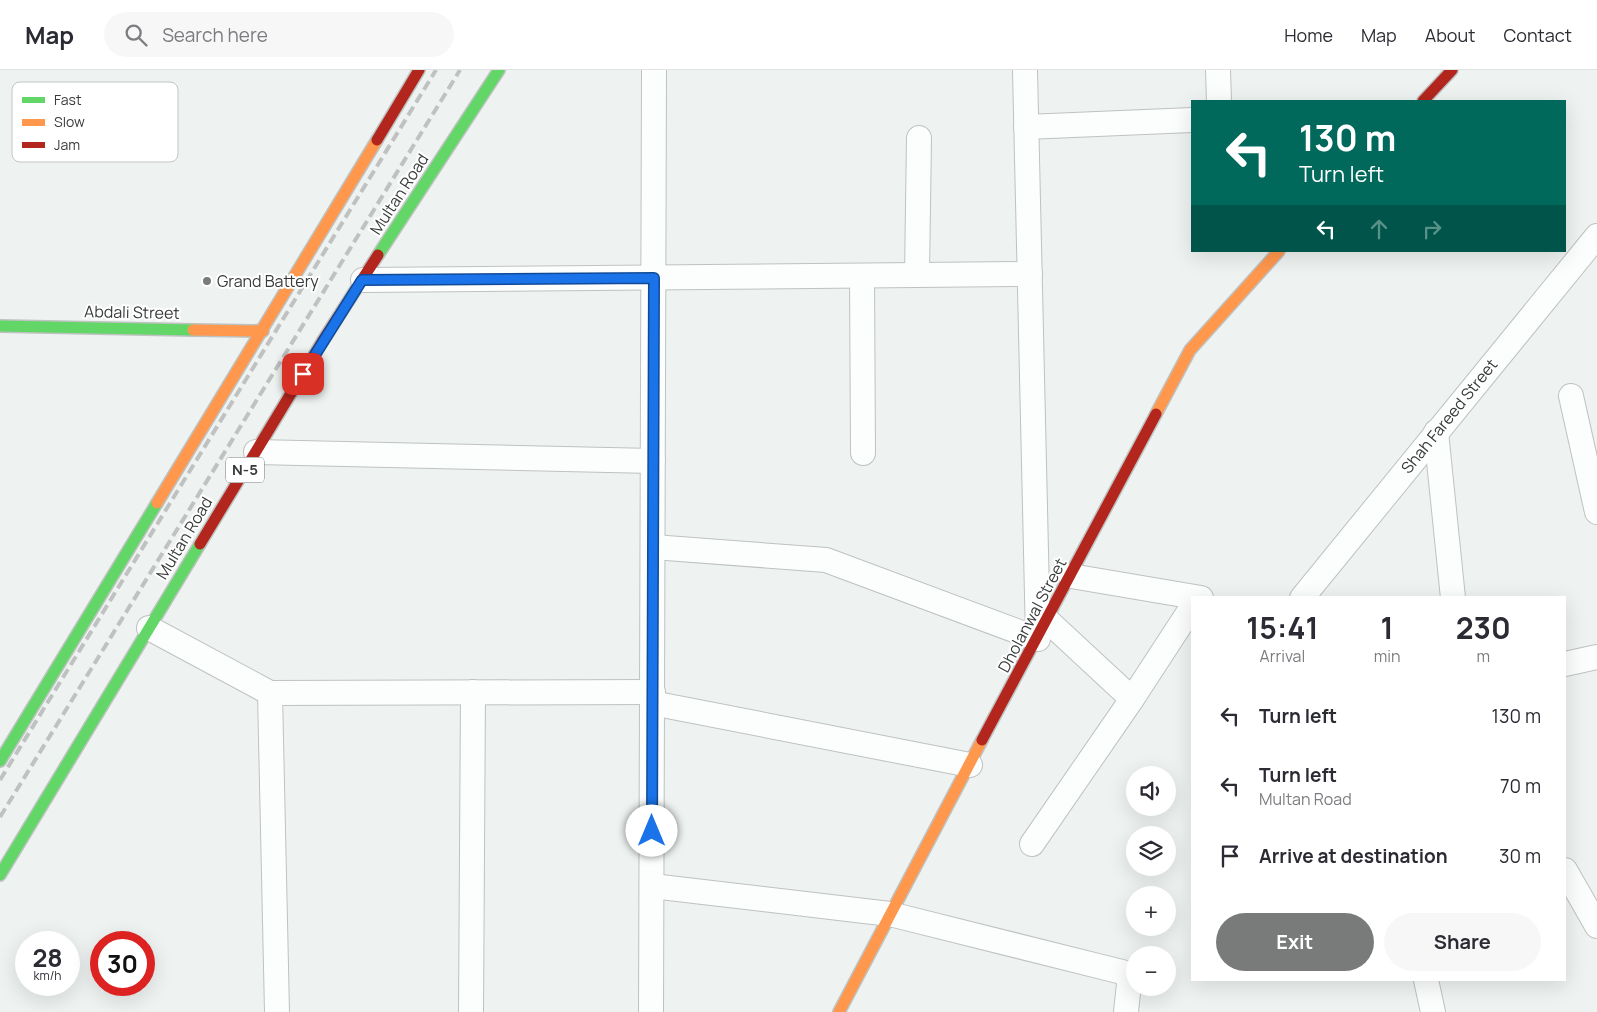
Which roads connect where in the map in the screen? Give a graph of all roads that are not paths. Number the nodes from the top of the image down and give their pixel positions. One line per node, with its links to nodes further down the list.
1 (419, 70): 20 (main road)
2 (499, 70): 18 (main road, Multan Road / N-5)
3 (654, 70): 17 (street)
4 (1025, 70): 10 (street)
5 (1218, 70): 7 (street)
6 (1445, 74): 8 (main road)
7 (1219, 100)
8 (1423, 100)
9 (1191, 120): 10 (street)
10 (1026, 127): 14 (street)
11 (918, 138): 15 (street)
12 (1597, 236): 22 (street, Shah Fareed Street)
13 (1278, 252): 28 (main road, Dholanwal Street)
14 (1030, 274): 15 (street); 34 (street)
15 (917, 275): 16 (street)
16 (862, 276): 17 (street); 24 (street)
17 (654, 278): 18 (street); 25 (street)
18 (362, 280): 23 (main road, Multan Road / N-5)
19 (0, 326): 20 (main road, Abdali Street)
20 (263, 331): 41 (main road)
21 (1571, 396): 26 (street)
22 (1436, 432): 30 (street, Shah Fareed Street); 31 (street)
23 (256, 452): 25 (street); 33 (main road, Multan Road / N-5)
24 (863, 453)
25 (653, 461): 27 (street)
26 (1597, 512)
27 (653, 547): 34 (street); 39 (street)
28 (1071, 576): 29 (street); 34 (main road, Dholanwal Street)
29 (1194, 596)
30 (1304, 596)
31 (1454, 596)
32 (1191, 609): 40 (street)
33 (149, 628): 38 (street); 45 (main road, Multan Road / N-5)
34 (1043, 630): 40 (street); 42 (main road, Dholanwal Street)
35 (1597, 657): 36 (street)
36 (1566, 664)
37 (473, 692): 38 (street); 39 (street); 51 (street)
38 (270, 693): 50 (street)
39 (652, 697): 42 (street); 46 (street)
40 (1132, 699): 43 (street)
41 (0, 761)
42 (970, 765): 47 (main road, Dholanwal Street)
43 (1032, 844)
44 (1566, 872): 48 (street)
45 (0, 875)
46 (652, 886): 47 (street); 52 (street)
47 (890, 914): 53 (main road, Dholanwal Street); 54 (street)
48 (1597, 926)
49 (1426, 981): 55 (street)
50 (277, 1012)
51 (471, 1012)
52 (651, 1012)
53 (839, 1012)
54 (1126, 1012)
55 (1433, 1012)

